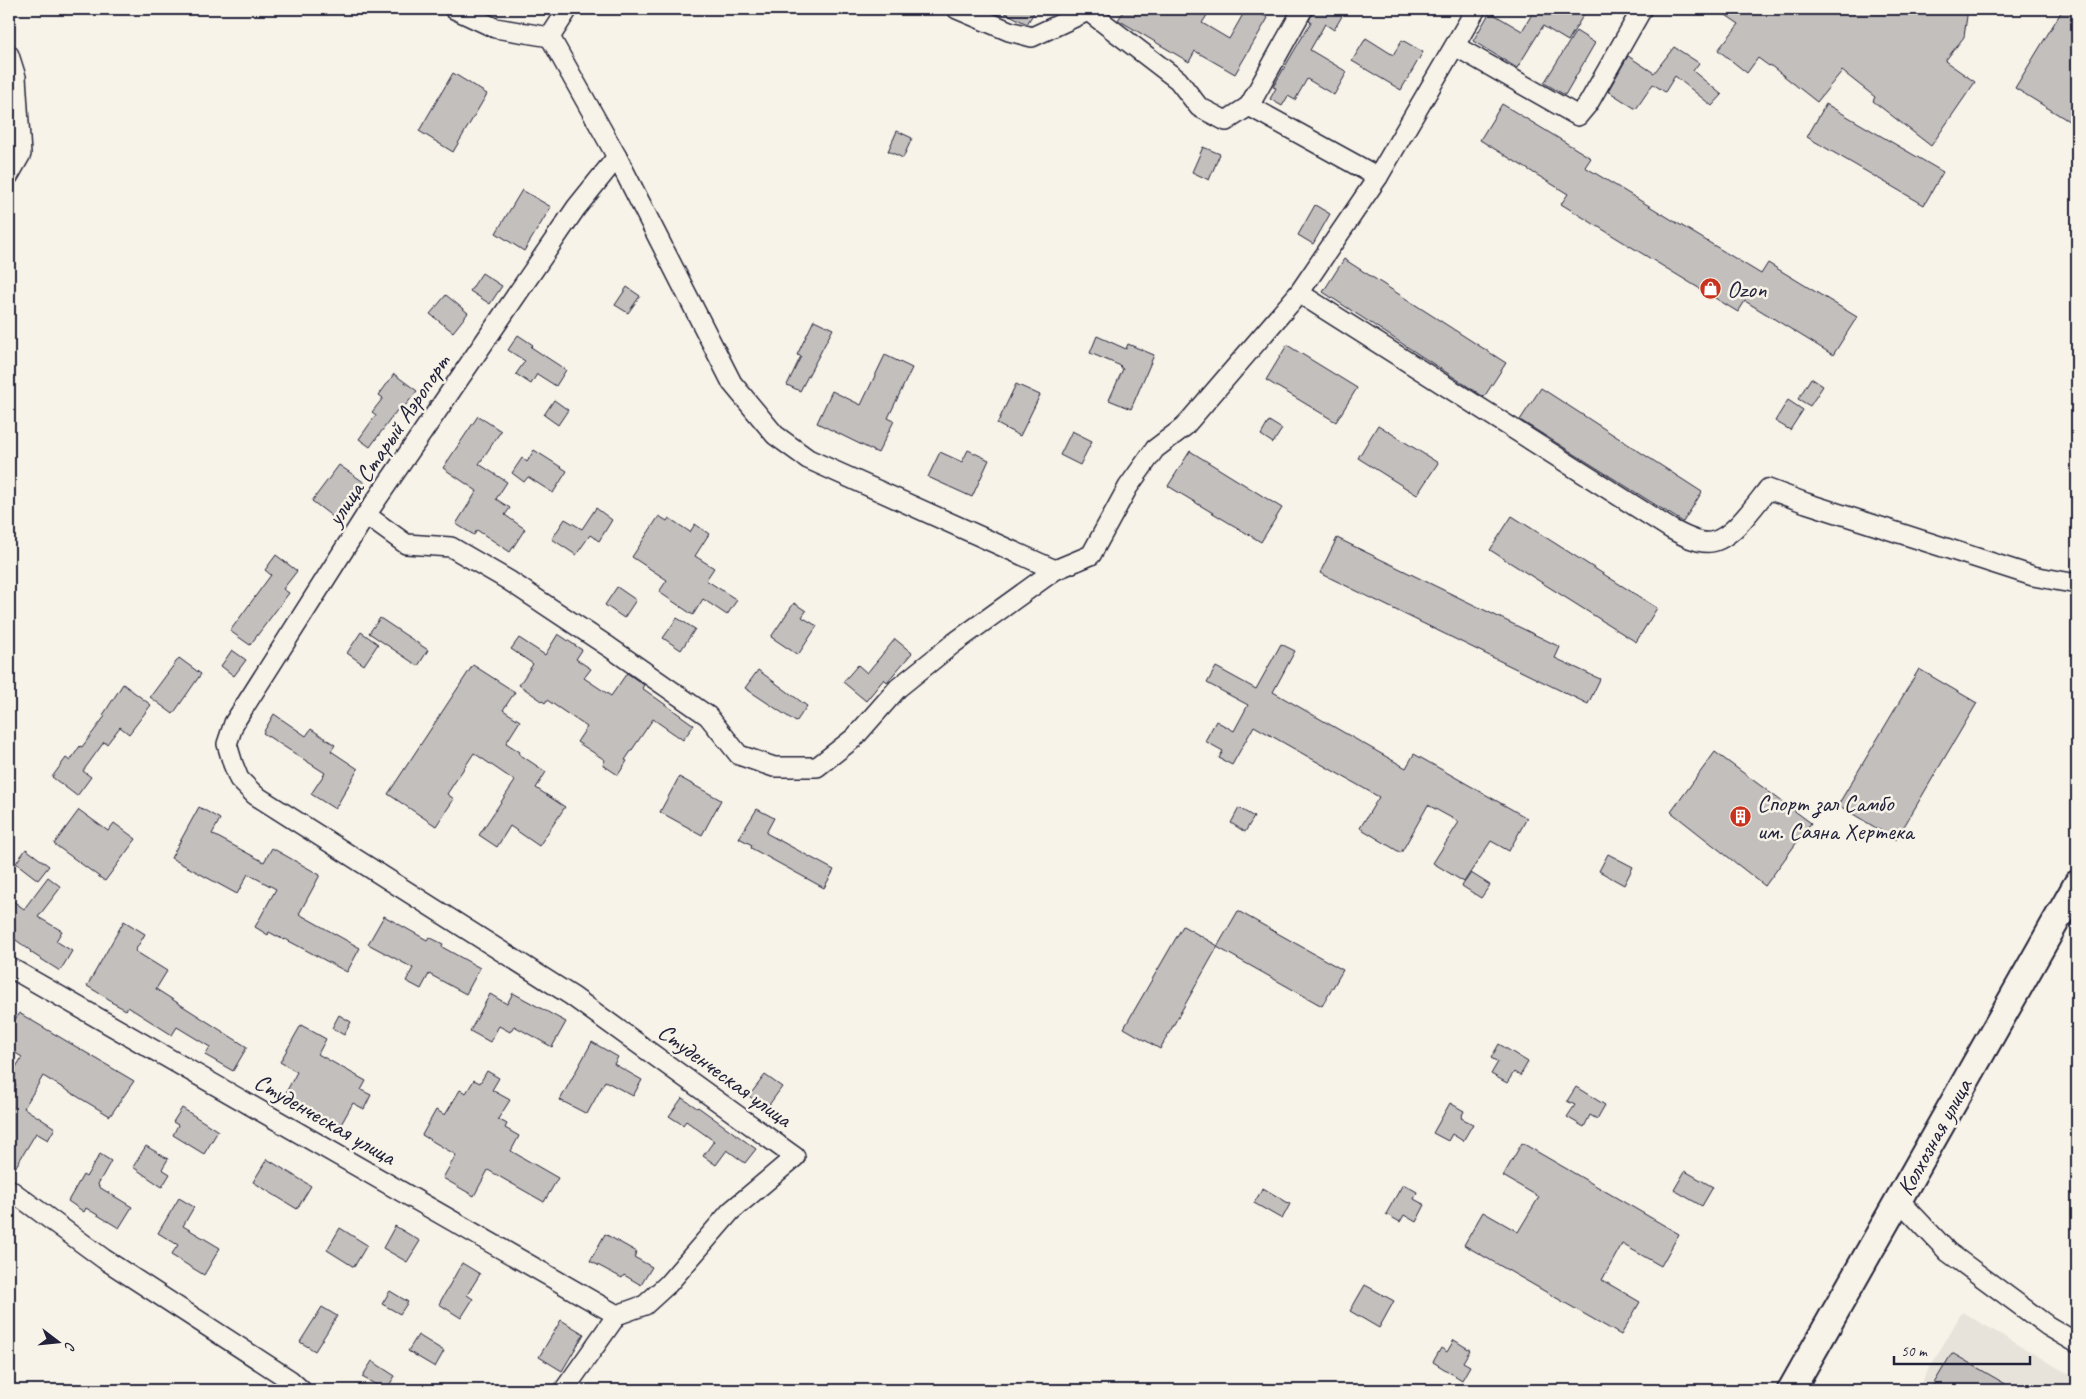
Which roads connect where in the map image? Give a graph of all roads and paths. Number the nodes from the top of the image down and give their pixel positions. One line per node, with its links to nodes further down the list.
1 (454, 9): 8 (street)
2 (568, 9): 8 (street)
3 (957, 9): 7 (street)
4 (1303, 9): 11 (street)
5 (1476, 9): 9 (street)
6 (1642, 9): 9 (street)
7 (1088, 10): 11 (street)
8 (550, 37): 12 (street)
9 (1455, 46): 14 (street)
10 (9, 55): 13 (street)
11 (1249, 106): 14 (street)
12 (618, 157): 16 (street, улица Старый Аэропорт); 17 (street)
13 (9, 175)
14 (1378, 177): 15 (street)
15 (1299, 293): 17 (street); 18 (street)
16 (366, 514): 17 (street); 19 (street, улица Старый Аэропорт)
17 (1055, 570)
18 (2077, 584)
19 (233, 764): 24 (street, Студенческая улица)
20 (2077, 884): 23 (main road, Колхозная улица)
21 (9, 967): 24 (street, Студенческая улица)
22 (9, 1188): 26 (street)
23 (1899, 1200): 25 (street); 28 (main road, Колхозная улица)
24 (617, 1315): 27 (street)
25 (2077, 1343)
26 (301, 1390)
27 (564, 1390)
28 (1791, 1390)

